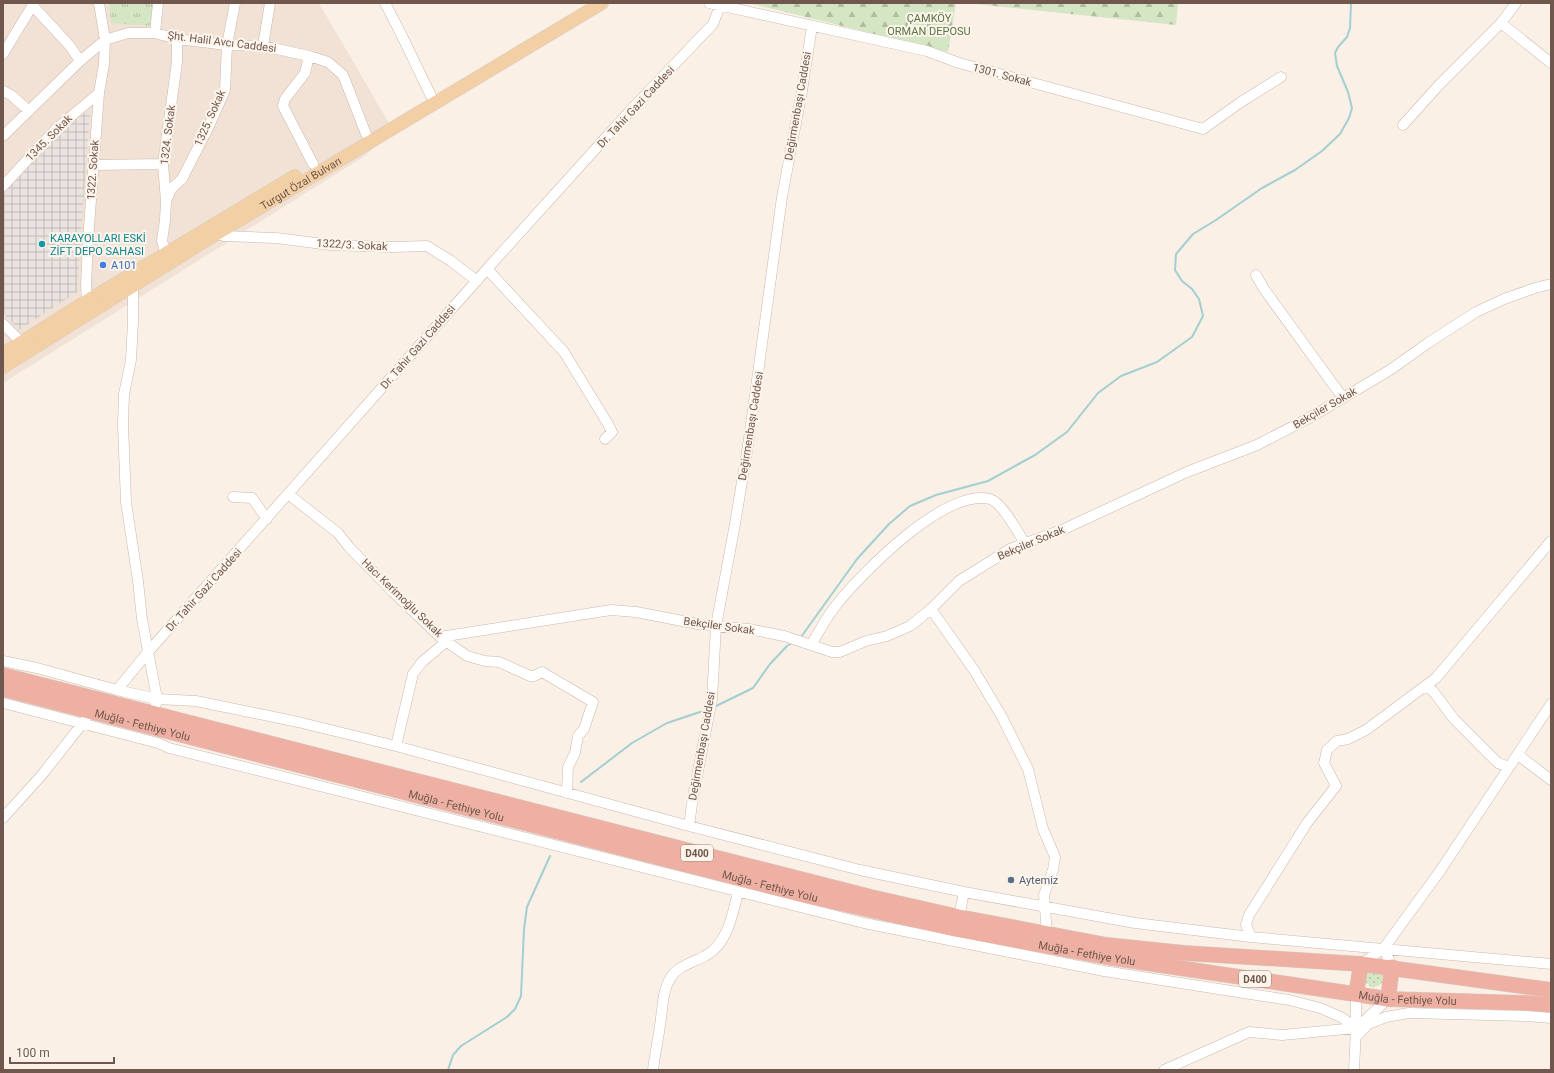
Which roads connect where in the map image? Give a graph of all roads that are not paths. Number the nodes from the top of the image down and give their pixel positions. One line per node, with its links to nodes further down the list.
1 (100, 3): 16 (street, 1322. Sokak)
2 (158, 3): 14 (street)
3 (235, 3): 17 (street, 1325. Sokak)
4 (270, 3): 18 (street)
5 (385, 3): 26 (street)
6 (586, 3): 26 (main road)
7 (602, 3): 36 (main road, Turgut Özal Bulvarı)
8 (709, 3): 11 (street, 1301. Sokak)
9 (1516, 3): 12 (street)
10 (34, 4): 19 (street); 21 (street)
11 (720, 6): 13 (street, 1301. Sokak); 38 (street, Dr. Tahir Gazi Caddesi)
12 (1501, 23): 22 (street); 28 (street)
13 (812, 26): 23 (street, 1301. Sokak); 56 (street, Değirmenbaşı Caddesi)
14 (155, 33): 15 (street, Şht. Halil Avcı Caddesi); 16 (street, Şht. Halil Avcı Caddesi)
15 (177, 39): 17 (street, Şht. Halil Avcı Caddesi); 31 (street, 1324. Sokak)
16 (105, 40): 21 (street, Şht. Halil Avcı Caddesi); 25 (street, 1322. Sokak)
17 (226, 45): 18 (street, Şht. Halil Avcı Caddesi); 35 (street, 1325. Sokak)
18 (263, 46): 20 (street, Şht. Halil Avcı Caddesi)
19 (3, 54)
20 (309, 56): 29 (street, Şht. Halil Avcı Caddesi); 32 (street)
21 (80, 61): 27 (street, Şht. Halil Avcı Caddesi)
22 (1551, 63)
23 (1281, 77)
24 (3, 91): 27 (street)
25 (98, 92): 33 (street, 1322. Sokak); 34 (street, 1345. Sokak)
26 (431, 96): 29 (main road)
27 (29, 111): 30 (street, Şht. Halil Avcı Caddesi)
28 (1403, 125)
29 (366, 134): 32 (main road)
30 (3, 136)
31 (163, 164): 33 (street); 35 (street, 1324. Sokak)
32 (313, 164): 37 (main road)
33 (93, 166): 43 (street, 1322. Sokak)
34 (3, 186)
35 (166, 201): 37 (street, 1324. Sokak)
36 (216, 234): 40 (street, 1322/3. Sokak); 42 (main road, Turgut Özal Bulvarı)
37 (166, 254): 43 (main road)
38 (487, 269): 40 (street, Dr. Tahir Gazi Caddesi); 49 (street)
39 (1256, 275): 48 (street)
40 (477, 281): 50 (street, Dr. Tahir Gazi Caddesi)
41 (1551, 284): 48 (street, Bekçiler Sokak)
42 (133, 286): 47 (main road, Turgut Özal Bulvarı); 59 (street)
43 (87, 301): 45 (main road)
44 (3, 324): 45 (street)
45 (21, 342): 46 (main road)
46 (3, 354)
47 (3, 368)
48 (1343, 398): 54 (street, Bekçiler Sokak)
49 (605, 439)
50 (288, 494): 52 (street, Dr. Tahir Gazi Caddesi); 57 (street, Hacı Kerimoğlu Sokak)
51 (233, 497): 52 (street)
52 (267, 519): 59 (street, Dr. Tahir Gazi Caddesi)
53 (1551, 541): 62 (street)
54 (1025, 543): 55 (street, Bekçiler Sokak); 58 (street)
55 (931, 609): 58 (street, Bekçiler Sokak); 80 (street)
56 (716, 626): 57 (street, Bekçiler Sokak); 58 (street, Bekçiler Sokak); 75 (street, Değirmenbaşı Caddesi)
57 (443, 639): 69 (street); 73 (street, Hacı Kerimoğlu Sokak)
58 (807, 644)
59 (148, 652): 64 (street, Dr. Tahir Gazi Caddesi); 67 (street)
60 (3, 661): 64 (street)
61 (3, 675): 67 (highway, Muğla - Fethiye Yolu / D400)
62 (1425, 686): 71 (street); 86 (street)
63 (3, 689): 68 (highway, Muğla - Fethiye Yolu / D400)
64 (117, 690): 67 (street)
65 (3, 703): 68 (street)
66 (1551, 704): 70 (street)
67 (156, 706): 69 (street); 83 (highway, Muğla - Fethiye Yolu / D400)
68 (87, 718): 74 (street); 76 (highway, Muğla - Fethiye Yolu / D400)
69 (396, 746): 73 (street)
70 (1518, 754): 71 (street); 72 (street)
71 (1509, 767): 87 (street)
72 (1551, 780)
73 (567, 793): 75 (street)
74 (3, 818)
75 (689, 826): 78 (street)
76 (600, 849): 77 (street); 79 (highway, Muğla - Fethiye Yolu / D400)
77 (738, 892): 81 (street); 97 (street)
78 (964, 892): 80 (street); 83 (street)
79 (808, 896): 81 (street); 82 (highway, Muğla - Fethiye Yolu / D400)
80 (1044, 906): 85 (street); 86 (street)
81 (812, 910): 84 (street)
82 (877, 912): 84 (street); 92 (highway, Muğla - Fethiye Yolu / D400)
83 (960, 917): 85 (highway, Muğla - Fethiye Yolu / D400)
84 (868, 924): 96 (street)
85 (1047, 934): 88 (highway, Muğla - Fethiye Yolu / D400)
86 (1251, 937): 87 (street)
87 (1384, 948): 88 (street); 89 (street); 90 (street)
88 (1361, 964): 90 (highway, Muğla - Fethiye Yolu / D400); 92 (highway)
89 (1551, 964)
90 (1392, 967): 91 (highway, Muğla - Fethiye Yolu / D400); 93 (highway)
91 (1551, 990)
92 (1356, 994): 93 (highway, Muğla - Fethiye Yolu / D400); 96 (street)
93 (1388, 999): 94 (highway, Muğla - Fethiye Yolu / D400); 96 (street)
94 (1551, 1005)
95 (1551, 1018): 96 (street)
96 (1356, 1032): 98 (street); 99 (street)
97 (652, 1070)
98 (1164, 1070)
99 (1354, 1070)

